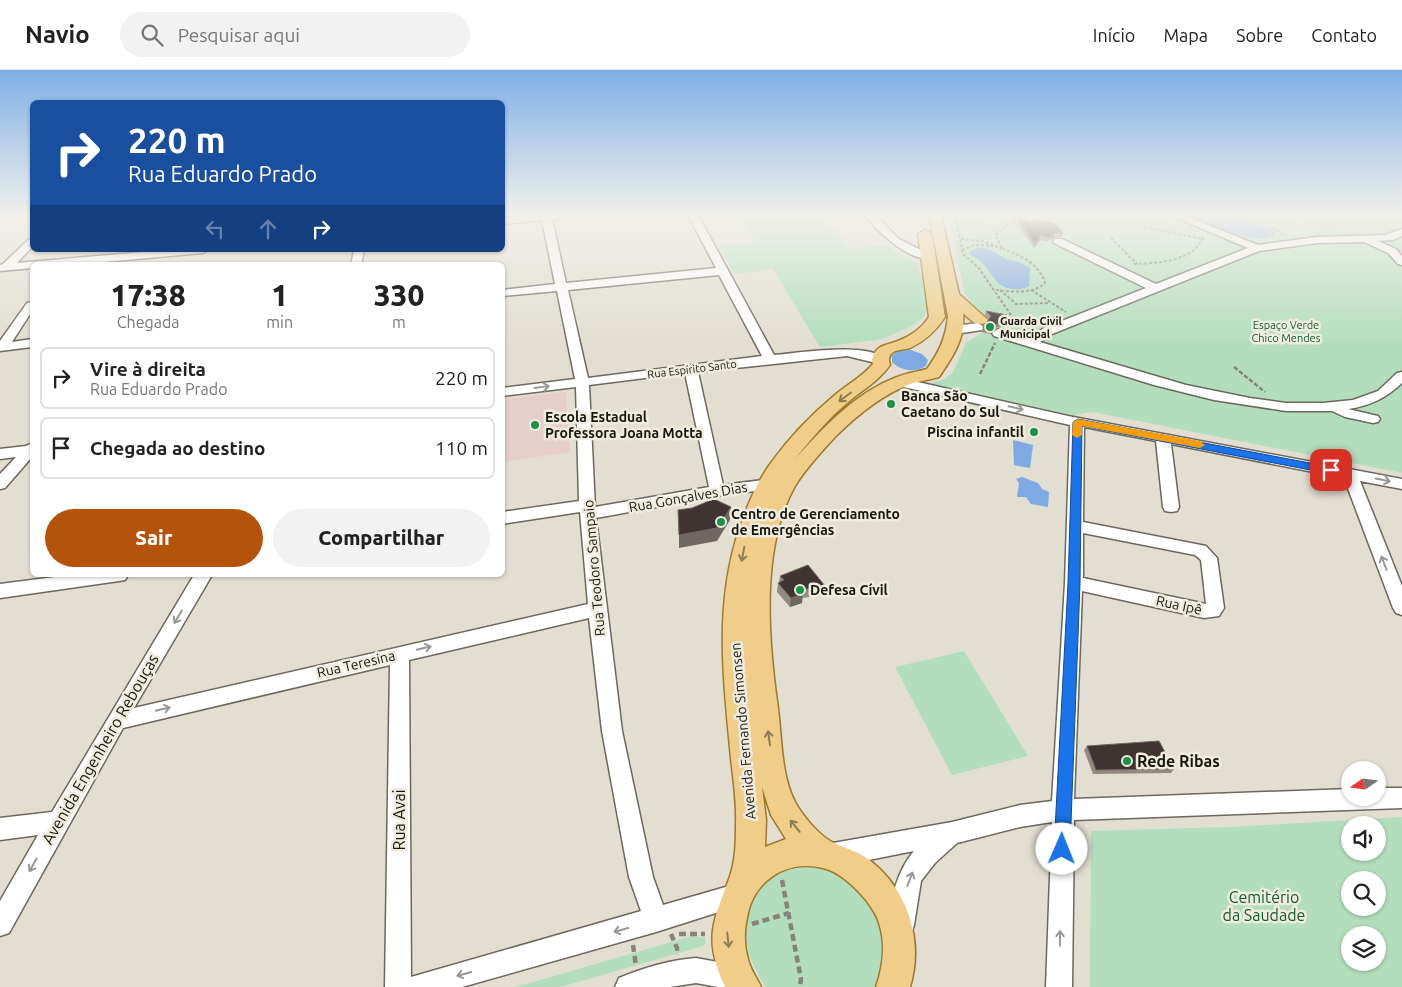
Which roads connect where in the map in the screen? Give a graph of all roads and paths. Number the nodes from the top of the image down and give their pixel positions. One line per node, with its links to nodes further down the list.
1 (14, 258): 18 (street)
2 (109, 258): 13 (street)
3 (554, 258): 21 (street, Rua Teodoro Sampaio)
4 (715, 258): 20 (street)
5 (928, 258): 37 (main road, Avenida Fernando Simonsen)
6 (944, 258): 27 (main road, Avenida Fernando Simonsen)
7 (967, 258): 23 (path)
8 (1022, 258): 25 (path)
9 (1093, 258): 22 (street)
10 (1131, 258): 16 (path)
11 (1178, 258): 16 (path)
12 (1232, 258): 22 (street)
13 (88, 260): 14 (street)
14 (64, 262)
15 (1132, 264): 16 (path)
16 (1137, 264): 19 (path)
17 (30, 265): 18 (street)
18 (3, 267)
19 (1142, 269)
20 (722, 271): 21 (street); 40 (street)
21 (560, 287): 26 (street); 46 (street, Rua Teodoro Sampaio)
22 (1156, 288): 31 (street)
23 (995, 290): 24 (path); 30 (path)
24 (1000, 290): 25 (path); 28 (path)
25 (1032, 290): 28 (path)
26 (505, 293)
27 (951, 295): 32 (main road); 33 (main road, Avenida Fernando Simonsen)
28 (1049, 303): 31 (path)
29 (30, 306): 38 (street)
30 (1011, 315)
31 (1070, 316): 35 (street)
32 (980, 322): 33 (street)
33 (955, 330): 39 (main road, Avenida Fernando Simonsen)
34 (999, 333): 35 (street); 35 (street); 44 (path)
35 (1040, 337): 50 (street)
36 (30, 343): 38 (street)
37 (902, 345): 39 (main road); 41 (main road, Avenida Fernando Simonsen)
38 (1, 347)
39 (931, 355): 45 (main road, Avenida Fernando Simonsen)
40 (770, 359): 41 (street, Rua Espírito Santo); 43 (street, Rua Espírito Santo)
41 (881, 363): 45 (main road); 58 (main road, Avenida Fernando Simonsen, one-way to 58)
42 (1234, 367): 49 (path)
43 (691, 369): 46 (street, Rua Espírito Santo); 61 (street)
44 (984, 373)
45 (908, 379): 52 (street, one-way to 52); 58 (main road, Avenida Fernando Simonsen)
46 (582, 382): 48 (street, Rua Espírito Santo, one-way to 46); 63 (street, Rua Teodoro Sampaio)
47 (1400, 382): 50 (street)
48 (505, 392)
49 (1266, 392)
50 (1334, 406): 51 (street)
51 (1373, 419)
52 (1078, 422): 53 (street); 65 (street)
53 (1163, 438): 57 (street); 62 (street)
54 (30, 450): 56 (street)
55 (30, 452): 59 (street)
56 (0, 454)
57 (1350, 474): 60 (street, one-way to 60); 70 (street, one-way to 57)
58 (777, 483): 61 (street, Rua Gonçalves Dias); 79 (main road, Avenida Fernando Simonsen, one-way to 58); 81 (main road, Avenida Fernando Simonsen, one-way to 81)
59 (0, 484)
60 (1402, 484)
61 (717, 491): 63 (street, Rua Gonçalves Dias)
62 (1171, 507)
63 (588, 510): 64 (street, Rua Gonçalves Dias); 71 (street, Rua Teodoro Sampaio)
64 (505, 518)
65 (1076, 526): 68 (street); 68 (street, Rua Ipê)
66 (104, 577): 69 (street)
67 (202, 577): 73 (street, Avenida Engenheiro Rebouças, one-way to 73)
68 (1074, 583): 75 (street)
69 (0, 591)
70 (1402, 608)
71 (597, 609): 72 (street, Rua Teresina, one-way to 71); 86 (street, Rua Teodoro Sampaio)
72 (400, 654): 73 (street, Rua Teresina, one-way to 72); 92 (street, Rua Avai)
73 (116, 721): 76 (street, Avenida Engenheiro Rebouças)
74 (1402, 798): 75 (street)
75 (1062, 810): 78 (street); 96 (street, one-way to 75)
76 (57, 822): 77 (street); 83 (street, Avenida Engenheiro Rebouças, one-way to 83)
77 (0, 829)
78 (952, 833): 79 (street); 88 (street, one-way to 78)
79 (825, 854): 81 (main road); 88 (main road)
80 (780, 871): 82 (path)
81 (740, 889): 86 (street); 91 (main road, Avenida Fernando Simonsen, one-way to 91)
82 (789, 913): 84 (path); 94 (path)
83 (0, 924)
84 (746, 925)
85 (630, 927): 86 (street); 90 (path); 93 (street, one-way to 93)
86 (664, 927): 87 (path); 89 (path)
87 (710, 935)
88 (900, 944): 95 (main road)
89 (678, 962): 90 (street); 91 (street)
90 (634, 985)
91 (743, 985)
92 (398, 987)
93 (417, 987)
94 (800, 987)
95 (893, 987)
96 (1059, 987)

